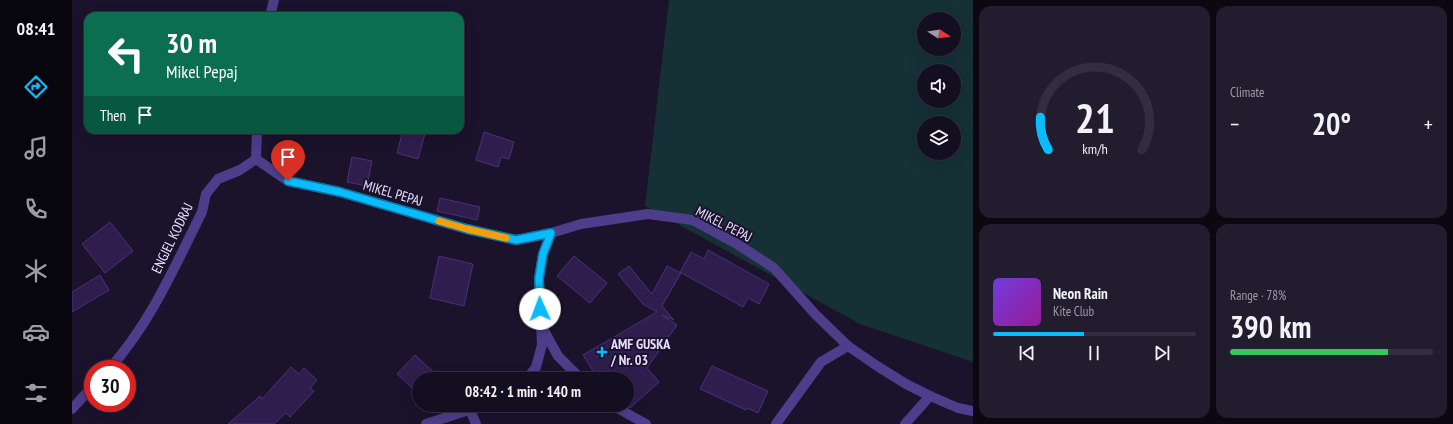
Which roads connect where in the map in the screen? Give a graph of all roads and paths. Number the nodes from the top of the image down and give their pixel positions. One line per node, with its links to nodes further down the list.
1 (274, 0): 2 (street)
2 (271, 12)
3 (257, 134): 4 (street)
4 (256, 159): 5 (street, MIKEL PEPAJ); 8 (street, ENGJEL KODRAJ)
5 (551, 233): 6 (street); 7 (street, MIKEL PEPAJ)
6 (541, 324): 9 (street); 10 (street)
7 (848, 346): 12 (street, MIKEL PEPAJ); 21 (street)
8 (116, 360)
9 (532, 372)
10 (574, 372)
11 (84, 396): 13 (street)
12 (930, 396): 14 (street, MIKEL PEPAJ); 22 (street)
13 (72, 409)
14 (973, 411)
15 (464, 412): 18 (street)
16 (471, 412): 19 (street)
17 (625, 412): 20 (street)
18 (426, 424)
19 (476, 424)
20 (646, 424)
21 (776, 424)
22 (905, 424)

